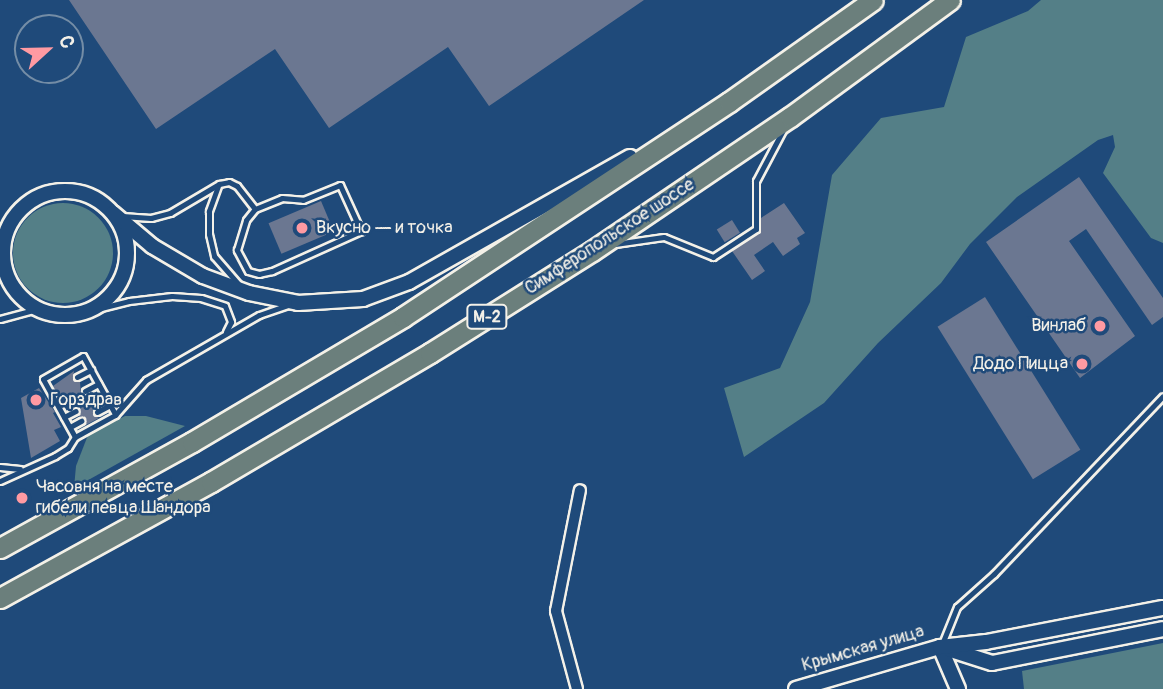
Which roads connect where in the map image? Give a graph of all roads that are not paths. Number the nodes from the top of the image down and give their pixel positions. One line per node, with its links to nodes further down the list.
1 (873, 0): 3 (highway, М-2)
2 (950, 0): 4 (highway, Симферопольское шоссе / М-2)
3 (729, 102): 11 (street); 35 (highway, М-2)
4 (790, 117): 9 (highway, Симферопольское шоссе / М-2); 9 (lane)
5 (219, 184): 6 (lane); 7 (lane); 10 (lane)
6 (256, 209): 6 (lane)
7 (113, 213): 8 (street); 10 (street); 13 (street)
8 (2, 250): 12 (street)
9 (592, 251): 36 (highway, Симферопольское шоссе / М-2)
10 (249, 293): 11 (street)
11 (298, 303): 15 (lane)
12 (37, 309): 13 (street); 14 (lane)
13 (85, 312): 15 (lane)
14 (0, 319)
15 (222, 335): 26 (lane)
16 (90, 370): 17 (lane); 18 (lane); 27 (lane)
17 (77, 377)
18 (98, 384): 19 (lane); 20 (lane)
19 (85, 391)
20 (104, 395): 22 (lane); 23 (lane)
21 (1163, 396): 39 (lane)
22 (91, 402)
23 (110, 405): 25 (lane); 26 (lane)
24 (76, 411): 27 (lane)
25 (97, 412)
26 (115, 415): 30 (lane)
27 (64, 417): 29 (lane)
28 (82, 421): 29 (lane)
29 (70, 428): 30 (lane)
30 (75, 437): 32 (lane)
31 (0, 467): 32 (lane)
32 (23, 470): 33 (lane)
33 (0, 481)
34 (580, 490): 40 (street)
35 (0, 548)
36 (0, 598)
37 (1163, 608): 39 (street, Крымская улица)
38 (1163, 629): 39 (street)
39 (940, 647): 41 (street, Крымская улица); 42 (street)
40 (577, 689)
41 (796, 689)
42 (958, 689)

